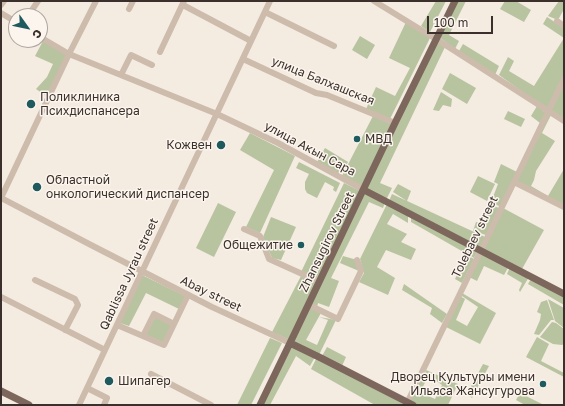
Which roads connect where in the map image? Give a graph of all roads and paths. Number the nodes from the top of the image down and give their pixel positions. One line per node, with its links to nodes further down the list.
1 (4, 1): 8 (street)
2 (96, 1): 18 (street)
3 (133, 1): 9 (street)
4 (270, 1): 10 (street, Qablissa Jyrau street)
5 (374, 1): 13 (street)
6 (455, 1): 13 (main road, Zhansugirov Street)
7 (183, 3): 15 (street); 17 (street)
8 (1, 6)
9 (129, 9)
10 (265, 12): 15 (street, Qablissa Jyrau street); 16 (street)
11 (556, 22): 12 (street)
12 (564, 26)
13 (436, 39): 23 (street); 26 (main road, Zhansugirov Street)
14 (48, 42): 18 (street, улица Акын Сара)
15 (251, 42): 19 (street, Qablissa Jyrau street)
16 (334, 46)
17 (160, 52)
18 (69, 54): 21 (street, улица Акын Сара); 29 (street)
19 (242, 60): 24 (street, Qablissa Jyrau street); 26 (street, улица Балхашская)
20 (152, 65): 21 (street)
21 (121, 75): 24 (street, улица Акын Сара)
22 (564, 79): 23 (street, Tolebaev street)
23 (548, 111): 25 (street); 27 (street, Tolebaev street)
24 (217, 114): 28 (street, улица Акын Сара); 34 (street, Qablissa Jyrau street)
25 (564, 120)
26 (395, 123): 28 (main road, Zhansugirov Street)
27 (514, 182): 30 (street); 32 (street, Tolebaev street)
28 (364, 190): 32 (main road, улица Акын Сара); 36 (main road, Zhansugirov Street)
29 (1, 198): 34 (street, Abay street)
30 (564, 207)
31 (244, 229): 36 (street)
32 (480, 250): 37 (main road, улица Акын Сара); 50 (street, Tolebaev street)
33 (357, 260): 40 (street)
34 (142, 272): 38 (street, Abay street); 42 (street, Qablissa Jyrau street)
35 (35, 280): 43 (street)
36 (320, 282): 40 (main road, Zhansugirov Street)
37 (564, 294)
38 (188, 295): 41 (street); 45 (street, Abay street)
39 (1, 297): 43 (street)
40 (309, 305): 45 (main road, Zhansugirov Street)
41 (174, 324): 44 (street); 44 (street)
42 (117, 325): 44 (street); 46 (street, Qablissa Jyrau street)
43 (65, 330): 46 (street)
44 (143, 336)
45 (290, 343): 50 (main road, Abay street); 55 (main road, Zhansugirov Street)
46 (105, 350): 48 (street, Qablissa Jyrau street)
47 (151, 374): 54 (street)
48 (87, 388): 52 (street, Qablissa Jyrau street); 53 (street)
49 (1, 391): 51 (main road)
50 (409, 404)
51 (29, 405)
52 (79, 405)
53 (104, 405)
54 (211, 405)
55 (260, 405)

